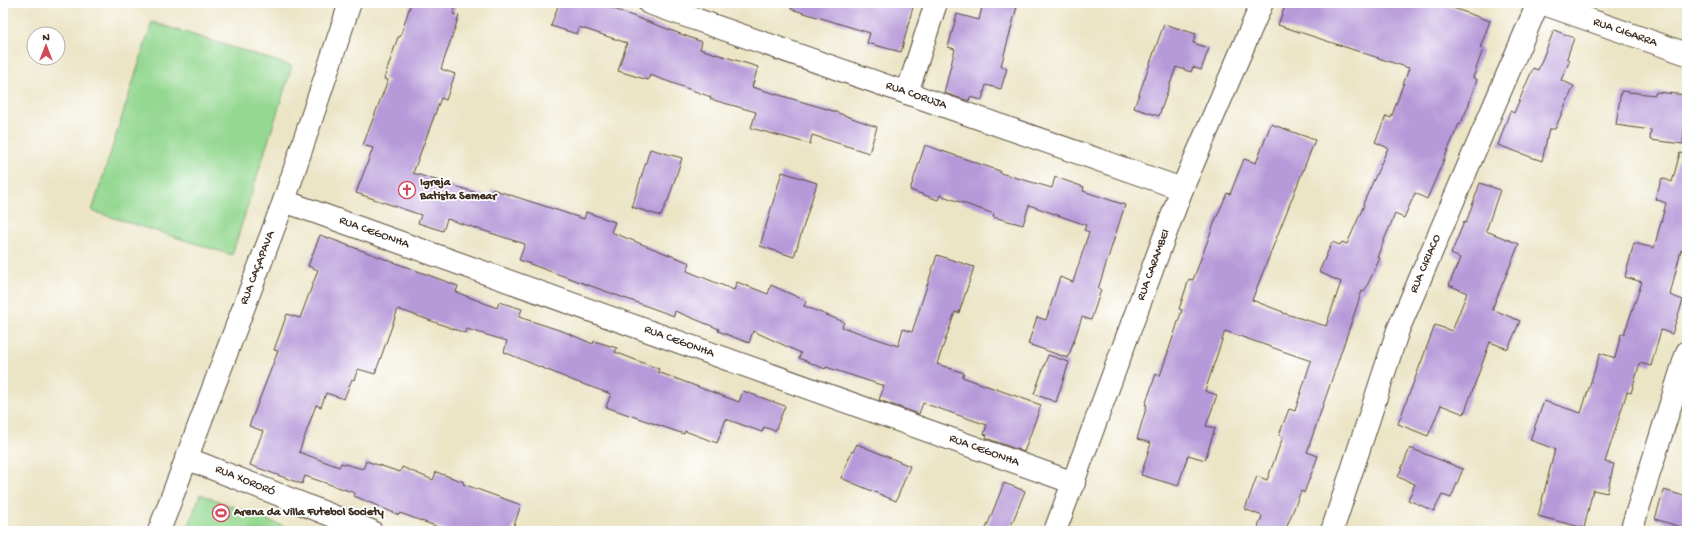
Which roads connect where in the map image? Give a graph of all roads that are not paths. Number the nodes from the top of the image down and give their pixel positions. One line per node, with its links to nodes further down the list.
1 (350, 3): 10 (street, RUA CAÇAPAVA)
2 (649, 3): 8 (street, RUA CORUJA)
3 (936, 3): 8 (street)
4 (1262, 3): 9 (street, RUA CARAMBEI)
5 (1538, 3): 17 (street, RUA CIRIACO)
6 (1541, 3): 7 (street, RUA CIGARRA)
7 (1687, 54)
8 (907, 93): 9 (street, RUA CORUJA)
9 (1182, 188): 13 (street, RUA CARAMBEI)
10 (284, 201): 12 (street, RUA CAÇAPAVA); 13 (street, RUA CEGONHA)
11 (1687, 352): 18 (street)
12 (186, 458): 14 (street, RUA CAÇAPAVA); 15 (street, RUA XORORÓ)
13 (1074, 483): 16 (street, RUA CARAMBEI)
14 (159, 531)
15 (371, 531)
16 (1055, 531)
17 (1332, 531)
18 (1631, 531)

